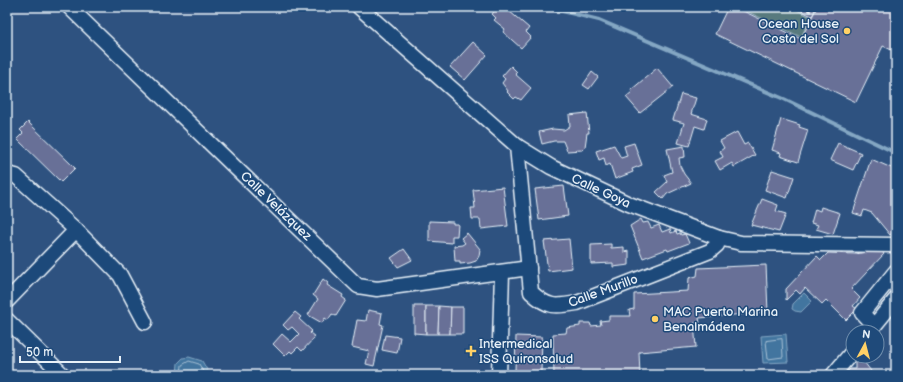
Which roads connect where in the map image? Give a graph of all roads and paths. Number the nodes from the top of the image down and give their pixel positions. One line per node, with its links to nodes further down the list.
1 (69, 7): 12 (street, Calle Velázquez)
2 (359, 7): 5 (street, Calle Goya)
3 (801, 7): 4 (path)
4 (814, 13)
5 (517, 146): 8 (street, Calle Goya); 10 (street, Calle Murillo)
6 (7, 174): 7 (street)
7 (76, 230): 14 (street); 16 (street)
8 (720, 238): 9 (street, Calle Goya); 10 (street, Calle Murillo)
9 (896, 245)
10 (529, 268): 12 (street, Calle Velázquez)
11 (896, 271): 17 (street)
12 (502, 272): 21 (street)
13 (896, 299): 18 (street)
14 (7, 301)
15 (7, 320): 20 (street)
16 (145, 322)
17 (868, 324)
18 (875, 324)
19 (845, 361): 22 (street)
20 (63, 375)
21 (499, 375)
22 (834, 375)

